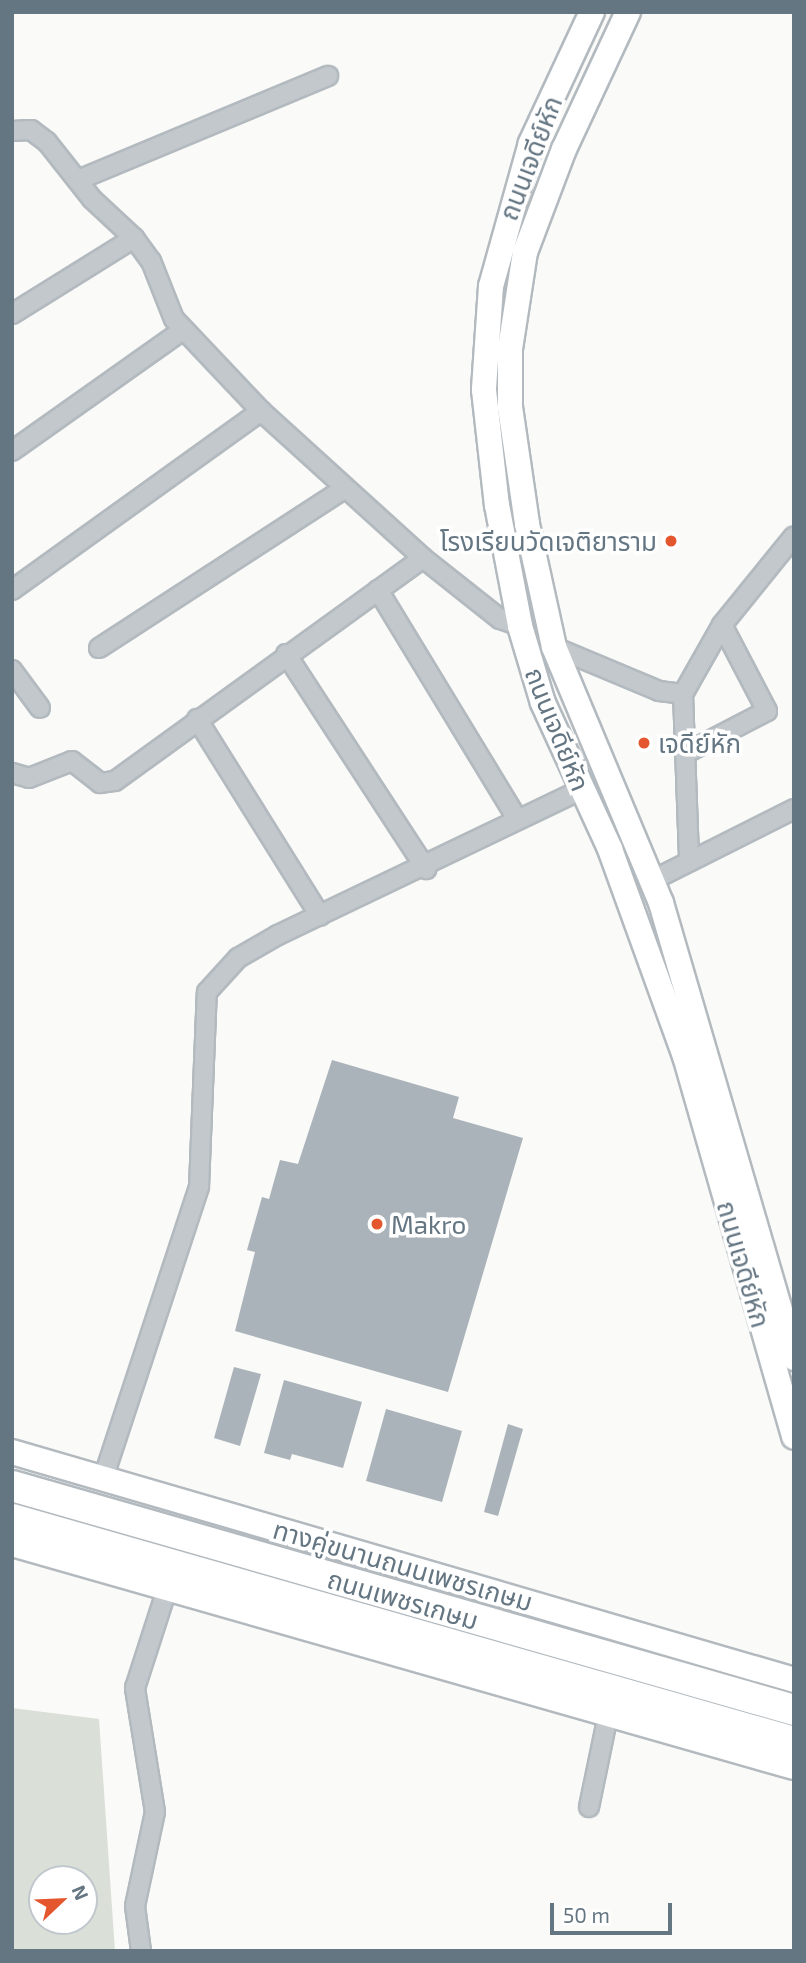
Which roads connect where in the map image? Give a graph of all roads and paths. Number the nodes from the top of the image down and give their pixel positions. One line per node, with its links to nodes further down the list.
1 (592, 12): 17 (main road, ถนนเจดีย์หัก)
2 (628, 12): 18 (main road, ถนนเจดีย์หัก)
3 (328, 76): 5 (street)
4 (12, 131): 5 (street)
5 (78, 180): 6 (street)
6 (134, 238): 7 (street); 8 (street)
7 (12, 314)
8 (183, 330): 9 (street); 10 (street)
9 (261, 411): 11 (street); 14 (street)
10 (12, 451)
11 (345, 488): 13 (street); 19 (street)
12 (794, 536): 16 (street)
13 (423, 558): 15 (street); 17 (street)
14 (12, 590)
15 (378, 590): 20 (street); 29 (street)
16 (722, 625): 22 (street); 25 (street)
17 (520, 626): 27 (main road, ถนนเจดีย์หัก)
18 (554, 647): 22 (street); 32 (main road, ถนนเจดีย์หัก)
19 (99, 648)
20 (286, 654): 24 (street); 31 (street)
21 (12, 670): 23 (street)
22 (683, 694): 25 (street)
23 (40, 708)
24 (197, 719): 26 (street); 33 (street)
25 (688, 751): 30 (street)
26 (12, 773)
27 (581, 790): 29 (street); 35 (main road, ถนนเจดีย์หัก)
28 (794, 809): 30 (street)
29 (518, 820): 31 (street)
30 (689, 861): 32 (street)
31 (426, 869): 33 (street)
32 (653, 880): 34 (main road, ถนนเจดีย์หัก)
33 (320, 916): 37 (street)
34 (794, 1358)
35 (794, 1437)
36 (12, 1452): 37 (main road, ทางคู่ขนานถนนเพชรเกษม)
37 (103, 1479): 42 (main road, ทางคู่ขนานถนนเพชรเกษม)
38 (12, 1486): 43 (highway, ถนนเพชรเกษม)
39 (12, 1519): 45 (highway, ถนนเพชรเกษม)
40 (12, 1545): 41 (main road)
41 (167, 1589): 44 (main road); 48 (street)
42 (793, 1679)
43 (794, 1710)
44 (608, 1715): 46 (main road); 47 (street)
45 (794, 1742)
46 (794, 1767)
47 (589, 1807)
48 (141, 1951)

